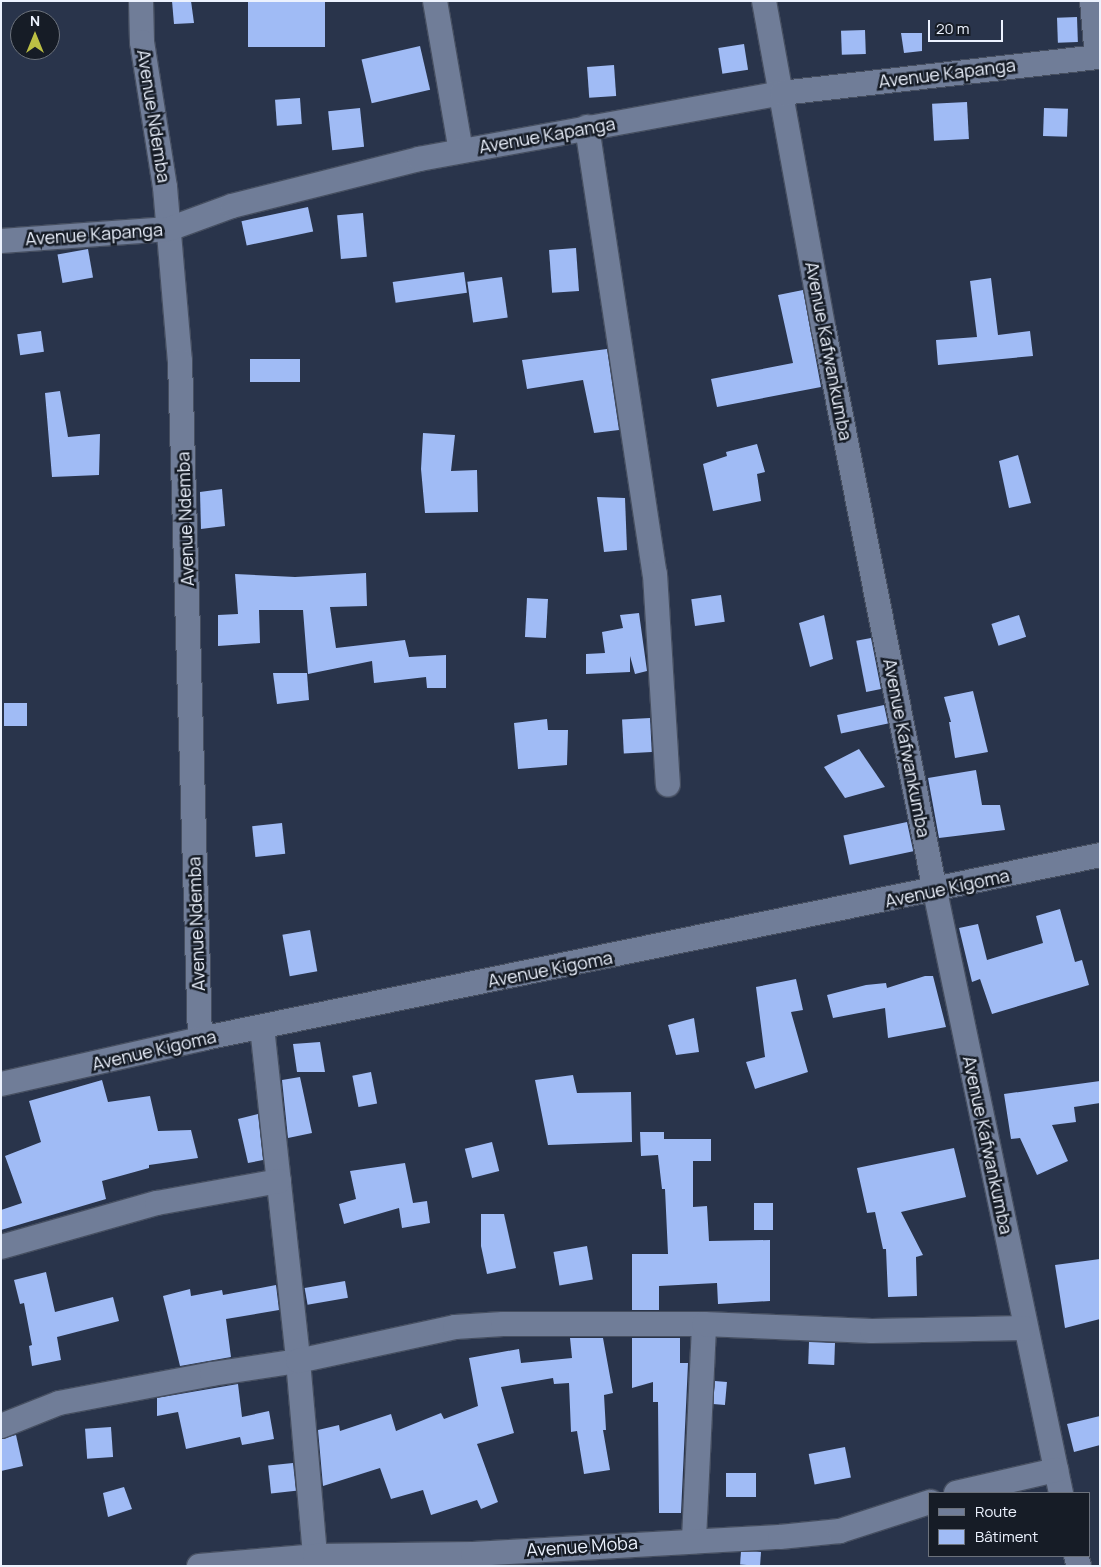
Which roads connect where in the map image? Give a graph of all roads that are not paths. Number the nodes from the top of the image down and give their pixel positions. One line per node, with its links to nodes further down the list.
1 (141, 1): 9 (street, Avenue Ndemba)
2 (435, 1): 8 (street)
3 (764, 1): 6 (street, Avenue Kafwankumba)
4 (1092, 1): 5 (street)
5 (1098, 57): 6 (street, Avenue Kapanga)
6 (782, 93): 7 (street, Avenue Kapanga); 13 (street, Avenue Kafwankumba)
7 (587, 127): 8 (street, Avenue Kapanga); 11 (street)
8 (461, 151): 9 (street, Avenue Kapanga)
9 (169, 229): 10 (street, Avenue Kapanga); 15 (street, Avenue Ndemba)
10 (1, 241)
11 (668, 785)
12 (1100, 855): 13 (street, Avenue Kigoma)
13 (935, 891): 14 (street, Avenue Kigoma); 20 (street, Avenue Kafwankumba)
14 (262, 1027): 15 (street, Avenue Kigoma); 17 (street)
15 (200, 1039): 16 (street, Avenue Kigoma)
16 (1, 1084)
17 (279, 1181): 18 (street); 21 (street)
18 (1, 1247)
19 (704, 1324): 20 (street); 21 (street); 27 (street)
20 (1025, 1328): 23 (street, Avenue Kafwankumba)
21 (298, 1362): 22 (street); 28 (street)
22 (1, 1426)
23 (1056, 1470): 24 (street); 25 (street, Avenue Kafwankumba)
24 (960, 1492)
25 (1061, 1492)
26 (928, 1503): 27 (street, Avenue Moba)
27 (694, 1539): 28 (street, Avenue Moba)
28 (315, 1561): 29 (street, Avenue Moba)
29 (199, 1566)

